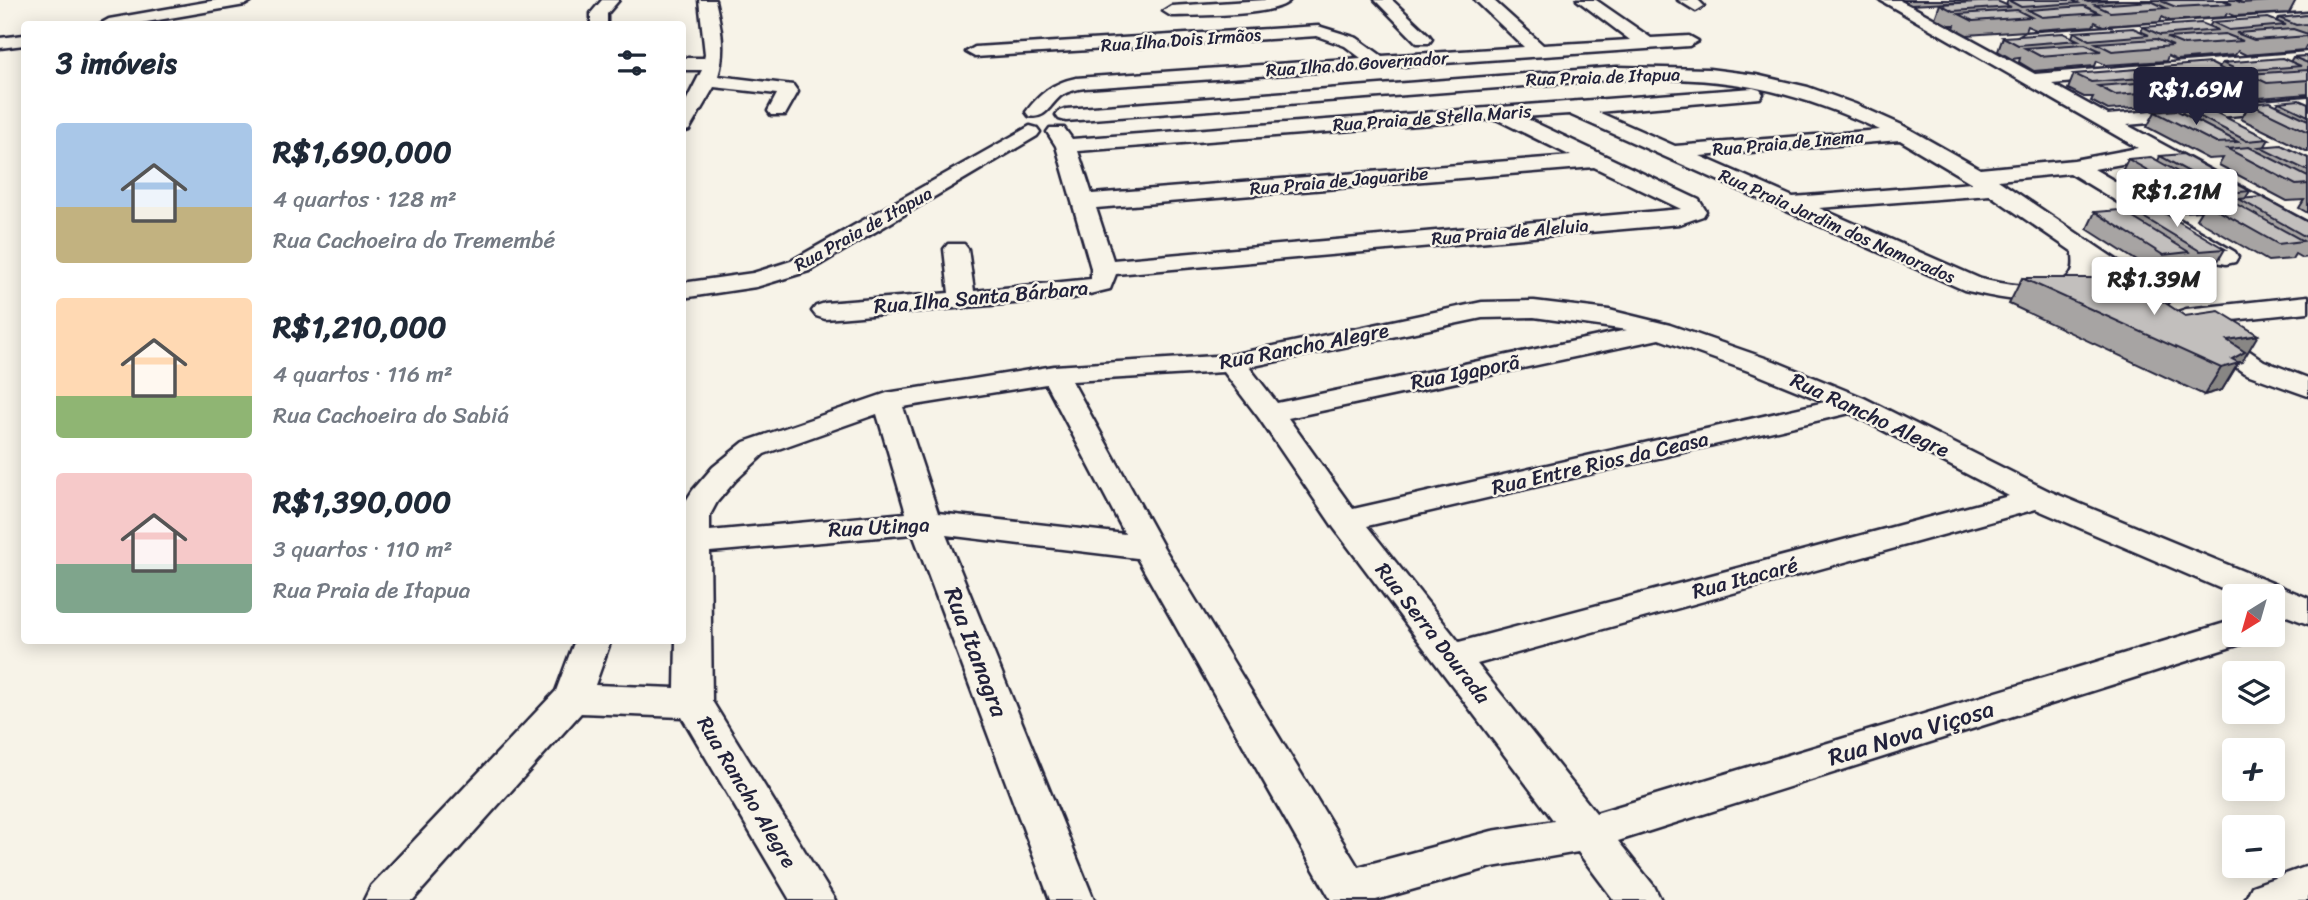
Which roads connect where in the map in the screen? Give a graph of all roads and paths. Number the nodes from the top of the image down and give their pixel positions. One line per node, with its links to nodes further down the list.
1 (245, 0): 14 (street)
2 (611, 0): 15 (street)
3 (709, 0): 27 (street)
4 (1282, 0): 11 (street)
5 (1383, 0): 17 (street)
6 (1483, 0): 23 (street)
7 (1586, 0): 21 (street)
8 (1888, 0): 12 (street)
9 (2282, 5): 13 (street)
10 (1934, 10): 12 (street)
11 (1171, 11)
12 (1908, 11): 19 (street)
13 (2308, 17): 19 (street)
14 (126, 21)
15 (599, 21)
16 (21, 40): 20 (street)
17 (1423, 40)
18 (1689, 41): 21 (street, Rua Ilha do Governador)
19 (1966, 43): 28 (street)
20 (0, 44)
21 (1647, 44): 23 (street, Rua Ilha do Governador)
22 (975, 52): 25 (street, Rua Ilha Dois Irmãos)
23 (1540, 52): 25 (street, Rua Ilha do Governador)
24 (2308, 57): 28 (street)
25 (1378, 62): 39 (street, Rua Ilha do Governador)
26 (686, 65): 27 (street)
27 (712, 72): 33 (street); 37 (street)
28 (2034, 80): 38 (street)
29 (1798, 90): 32 (street, Rua Praia de Stella Maris); 41 (street, Rua Praia de Itapua); 42 (street, Rua Praia de Itapua)
30 (2308, 103): 31 (street)
31 (2285, 105): 35 (street); 36 (street)
32 (1572, 107): 34 (street, Rua Praia de Stella Maris); 44 (street, Rua Praia Jardim dos Namorados)
33 (778, 111)
34 (1498, 113): 41 (street, Rua Praia de Stella Maris); 45 (street, Rua Praia de Aleluia)
35 (2194, 113): 38 (street); 40 (street)
36 (2308, 116)
37 (686, 119)
38 (2106, 121): 43 (street)
39 (1033, 122): 41 (street); 56 (street, Rua Praia de Itapua)
40 (2228, 130)
41 (1063, 131): 48 (street, Rua Ilha Santa Bárbara)
42 (1904, 134): 44 (street, Rua Praia de Inema); 47 (street, Rua Praia de Itapua)
43 (2158, 152): 46 (street); 50 (street)
44 (1672, 153): 49 (street, Rua Praia Jardim dos Namorados)
45 (1597, 160): 48 (street, Rua Praia de Jaguaribe); 54 (street, Rua Praia de Aleluia)
46 (2074, 166): 47 (street); 52 (street)
47 (1984, 182): 49 (street); 53 (street, Rua Praia de Itapua)
48 (1081, 202): 54 (street, Rua Ilha Santa Bárbara)
49 (1787, 205): 53 (street, Rua Praia Jardim dos Namorados)
50 (2308, 232)
51 (957, 248): 58 (street)
52 (2226, 257)
53 (2085, 264): 61 (street, Rua Praia de Itapua); 63 (street)
54 (1103, 268): 58 (street, Rua Ilha Santa Bárbara)
55 (686, 271): 56 (street)
56 (736, 283): 57 (street, Rua Praia de Itapua)
57 (686, 290)
58 (963, 300): 60 (street, Rua Ilha Santa Bárbara)
59 (2308, 304): 61 (street)
60 (825, 311)
61 (2186, 317): 63 (street, Rua Praia de Itapua)
62 (1661, 331): 64 (street, Rua Rancho Alegre); 70 (street, Rua Rancho Alegre); 71 (street, Rua Igaporã)
63 (2217, 341): 65 (street, Rua Praia de Itapua)
64 (1231, 363): 67 (street, Rua Rancho Alegre); 71 (street, Rua Serra Dourada)
65 (2255, 367): 66 (street); 68 (street, Rua Praia de Itapua)
66 (2214, 372)
67 (1054, 374): 69 (street, Rua Rancho Alegre); 76 (street)
68 (2308, 388)
69 (887, 401): 74 (street, Rua Itanagra); 75 (street, Rua Rancho Alegre)
70 (1854, 404): 72 (street, Rua Rancho Alegre); 73 (street, Rua Entre Rios da Ceasa)
71 (1270, 413): 73 (street, Rua Serra Dourada)
72 (2038, 498): 77 (street, Rua Rancho Alegre); 83 (street, Rua Itacaré)
73 (1345, 521): 83 (street, Rua Serra Dourada)
74 (925, 522): 75 (street, Rua Utinga); 76 (street, Rua Utinga); 91 (street, Rua Itanagra)
75 (690, 525): 85 (street, Rua Rancho Alegre)
76 (1148, 548): 88 (street)
77 (2242, 584)
78 (2286, 603): 79 (street, Rua Rancho Alegre)
79 (2307, 612): 80 (street)
80 (2286, 618)
81 (2222, 637): 86 (street, Rua Nova Viçosa)
82 (592, 644): 84 (street)
83 (1451, 658): 86 (street, Rua Serra Dourada)
84 (572, 698): 85 (street); 89 (street)
85 (693, 703): 90 (street, Rua Rancho Alegre)
86 (1588, 832): 88 (street, Rua Nova Viçosa); 92 (street, Rua Serra Dourada)
87 (2308, 885): 93 (street)
88 (1351, 895)
89 (386, 900)
90 (813, 900)
91 (1072, 900)
92 (1639, 900)
93 (2267, 900)

